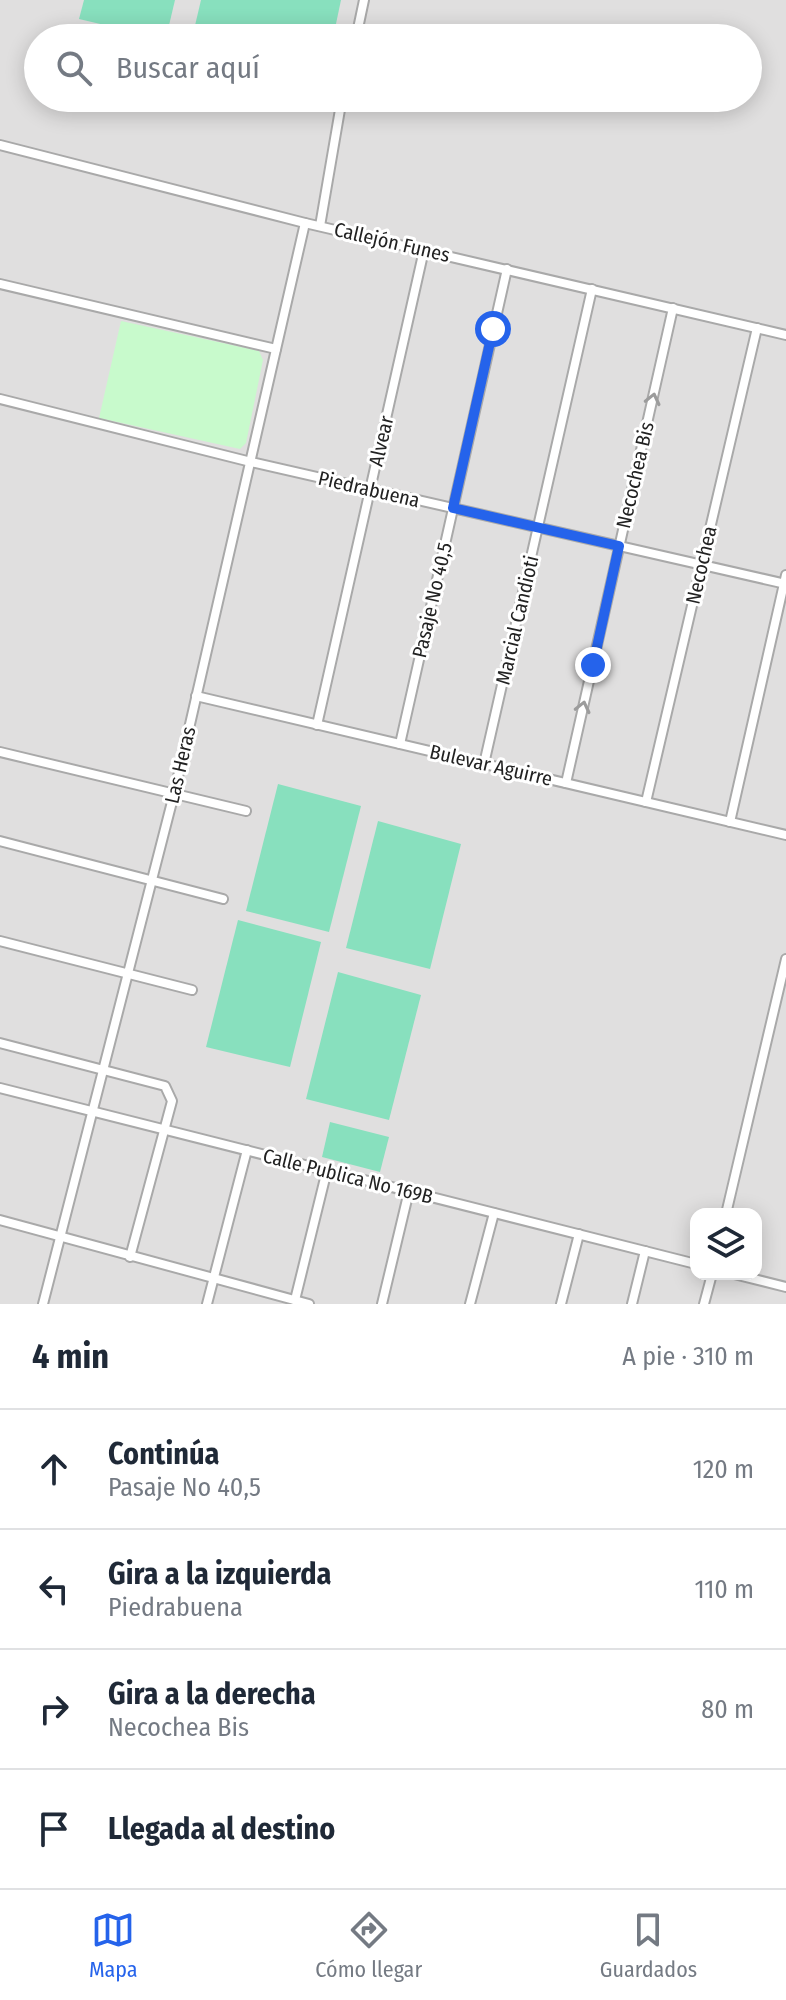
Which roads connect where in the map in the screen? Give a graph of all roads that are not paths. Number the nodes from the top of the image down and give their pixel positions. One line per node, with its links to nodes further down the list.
1 (364, 0): 2 (street)
2 (359, 24)
3 (340, 112): 6 (street)
4 (0, 145): 5 (street, Callejón Funes)
5 (305, 223): 6 (street, Callejón Funes); 14 (street, Las Heras)
6 (320, 226): 7 (street, Callejón Funes)
7 (424, 250): 8 (street, Callejón Funes); 17 (street, Alvear)
8 (507, 269): 10 (street, Callejón Funes); 18 (street, Pasaje No 40,5)
9 (0, 284): 14 (street)
10 (592, 289): 11 (street, Callejón Funes); 19 (street, Marcial Candioti)
11 (673, 308): 12 (street, Callejón Funes); 20 (street, Necochea Bis, one-way to 11)
12 (757, 328): 13 (street, Callejón Funes); 21 (street, Necochea)
13 (786, 335)
14 (276, 349): 16 (street, Las Heras)
15 (0, 399): 16 (street, Piedrabuena)
16 (251, 462): 17 (street, Piedrabuena); 23 (street, Las Heras)
17 (370, 490): 18 (street, Piedrabuena); 24 (street, Alvear)
18 (453, 508): 19 (street, Piedrabuena); 25 (street, Pasaje No 40,5)
19 (538, 528): 20 (street, Piedrabuena); 27 (street, Marcial Candioti)
20 (619, 546): 21 (street, Piedrabuena); 28 (street, Necochea Bis, one-way to 20)
21 (701, 565): 22 (street, Piedrabuena); 30 (street, Necochea)
22 (785, 581): 32 (street)
23 (196, 696): 24 (street, Bulevar Aguirre); 29 (street, Las Heras)
24 (317, 725): 25 (street, Bulevar Aguirre)
25 (400, 744): 27 (street, Bulevar Aguirre)
26 (0, 752): 29 (street)
27 (484, 764): 28 (street, Bulevar Aguirre)
28 (566, 783): 30 (street, Bulevar Aguirre)
29 (174, 794): 31 (street); 35 (street, Las Heras)
30 (646, 802): 32 (street, Bulevar Aguirre)
31 (246, 811)
32 (730, 822): 33 (street, Bulevar Aguirre)
33 (786, 835)
34 (0, 841): 35 (street)
35 (152, 881): 36 (street); 39 (street, Las Heras)
36 (223, 899)
37 (0, 941): 39 (street)
38 (786, 959): 49 (street)
39 (128, 974): 40 (street); 42 (street, Las Heras)
40 (192, 990)
41 (0, 1043): 42 (street)
42 (104, 1070): 44 (street, Las Heras); 45 (street)
43 (0, 1088): 44 (street, Calle Publica No 169B)
44 (93, 1113): 45 (street, Calle Publica No 169B); 53 (street, Las Heras)
45 (164, 1130): 46 (street, Calle Publica No 169B); 55 (street)
46 (247, 1150): 47 (street, Calle Publica No 169B); 57 (street)
47 (327, 1170): 48 (street, Calle Publica No 169B); 61 (street)
48 (409, 1191): 50 (street, Calle Publica No 169B); 65 (street)
49 (727, 1208)
50 (494, 1213): 52 (street, Calle Publica No 169B); 66 (street)
51 (0, 1220): 53 (street)
52 (579, 1234): 54 (street, Calle Publica No 169B); 67 (street)
53 (59, 1238): 55 (street); 62 (street, Las Heras)
54 (645, 1251): 56 (street, Calle Publica No 169B); 68 (street)
55 (130, 1257): 57 (street)
56 (690, 1262)
57 (214, 1278): 61 (street); 63 (street)
58 (710, 1280): 69 (street)
59 (758, 1280): 60 (street)
60 (786, 1287)
61 (295, 1300): 64 (street)
62 (43, 1304)
63 (207, 1304)
64 (309, 1304)
65 (382, 1304)
66 (470, 1304)
67 (561, 1304)
68 (632, 1304)
69 (704, 1304)

